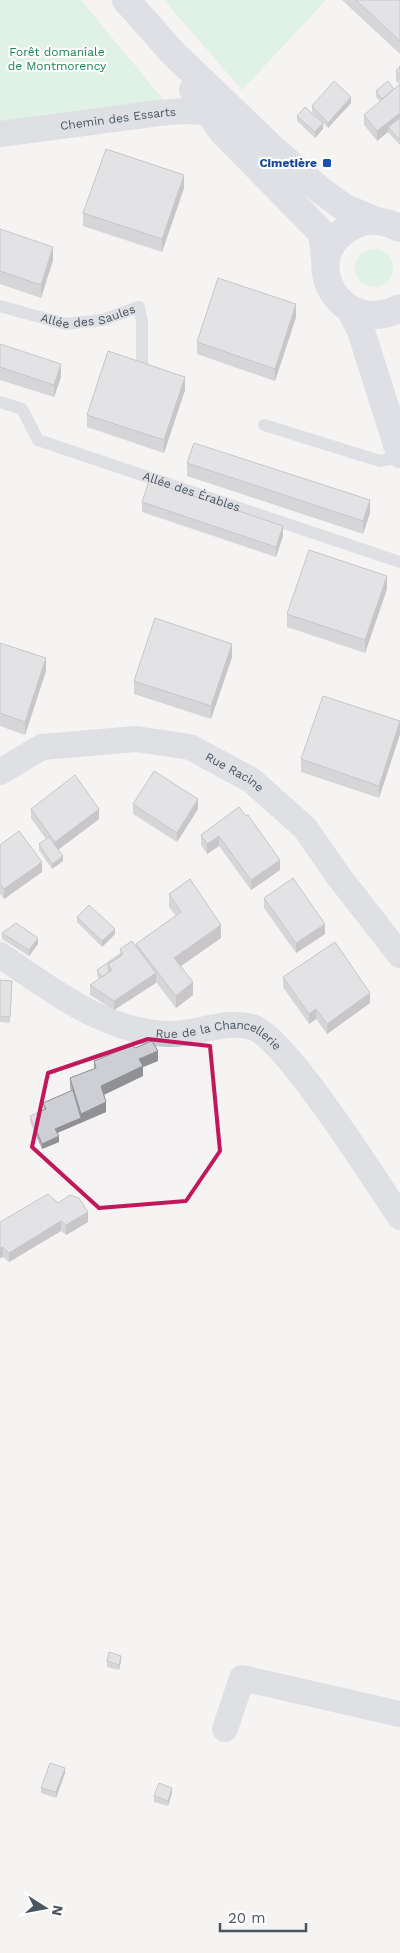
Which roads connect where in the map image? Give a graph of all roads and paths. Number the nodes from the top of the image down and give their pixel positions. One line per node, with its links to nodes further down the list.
1 (126, 0): 2 (main road)
2 (172, 52): 3 (main road); 4 (main road)
3 (206, 111): 4 (street, Chemin des Essarts); 5 (street, Chemin des Essarts); 8 (main road)
4 (235, 114): 6 (main road)
5 (0, 134)
6 (374, 220): 7 (main road); 8 (main road)
7 (400, 228)
8 (326, 270): 10 (main road)
9 (0, 306): 13 (lane, Allée des Saules)
10 (350, 309): 11 (main road); 12 (main road)
11 (397, 310): 12 (main road)
12 (374, 374): 16 (main road)
13 (142, 375)
14 (0, 402): 17 (lane, Allée des Érables)
15 (264, 425): 16 (lane)
16 (400, 455)
17 (400, 562)
18 (0, 772): 20 (street, Rue Racine)
19 (0, 955): 21 (street, Rue de la Chancellerie)
20 (400, 955)
21 (400, 1217)
22 (400, 1714): 23 (street)
23 (225, 1729)

